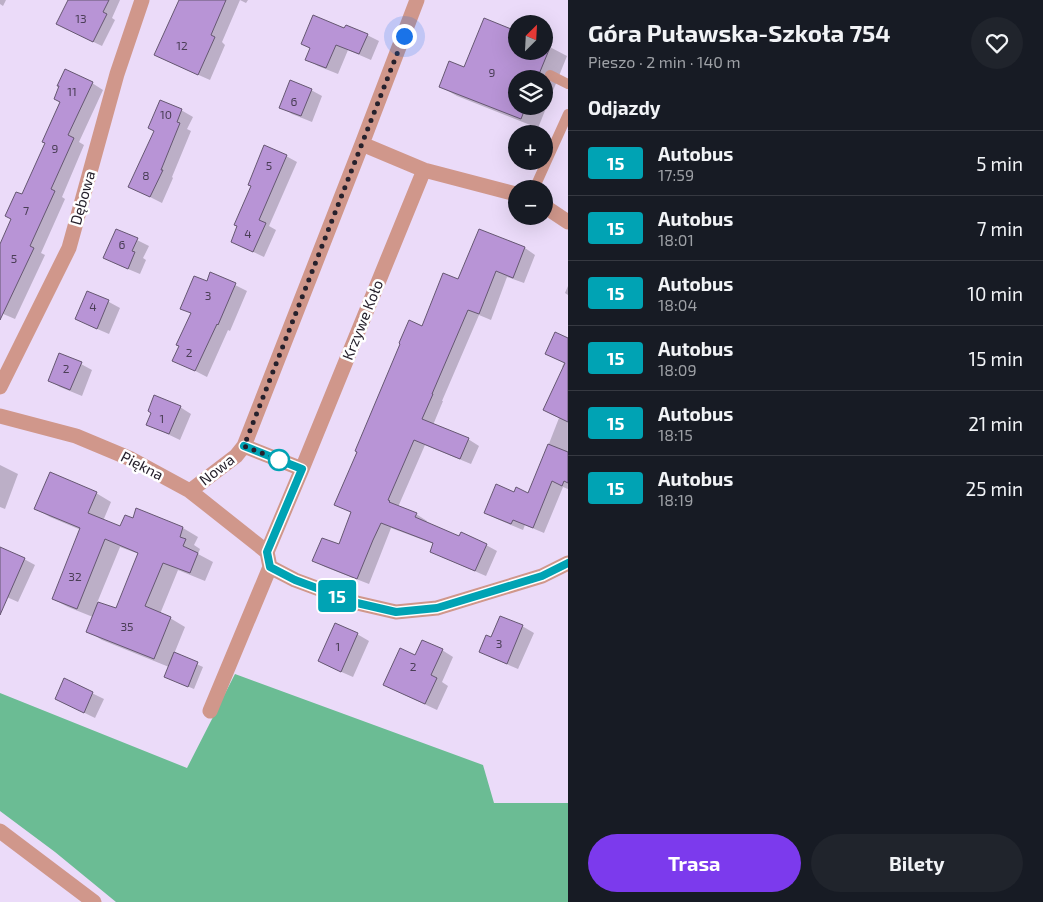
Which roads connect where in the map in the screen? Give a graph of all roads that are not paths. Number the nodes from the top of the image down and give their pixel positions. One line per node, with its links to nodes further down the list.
1 (142, 0): 12 (street, Dębowa)
2 (417, 0): 6 (street, Nowa)
3 (553, 76): 4 (lane)
4 (568, 84)
5 (568, 114): 8 (lane)
6 (362, 144): 7 (street); 14 (street, Nowa)
7 (424, 170): 9 (street); 15 (street, Krzywe Koło)
8 (538, 180)
9 (508, 192)
10 (553, 212): 11 (street)
11 (568, 222)
12 (0, 387)
13 (0, 416): 16 (street, Piękna)
14 (244, 446): 15 (street); 16 (street, Nowa)
15 (302, 469): 17 (street, Krzywe Koło)
16 (190, 492): 17 (street, Piękna)
17 (268, 559): 18 (street); 19 (street, Krzywe Koło)
18 (568, 563)
19 (210, 711)
20 (0, 831): 21 (street)
21 (94, 902)

